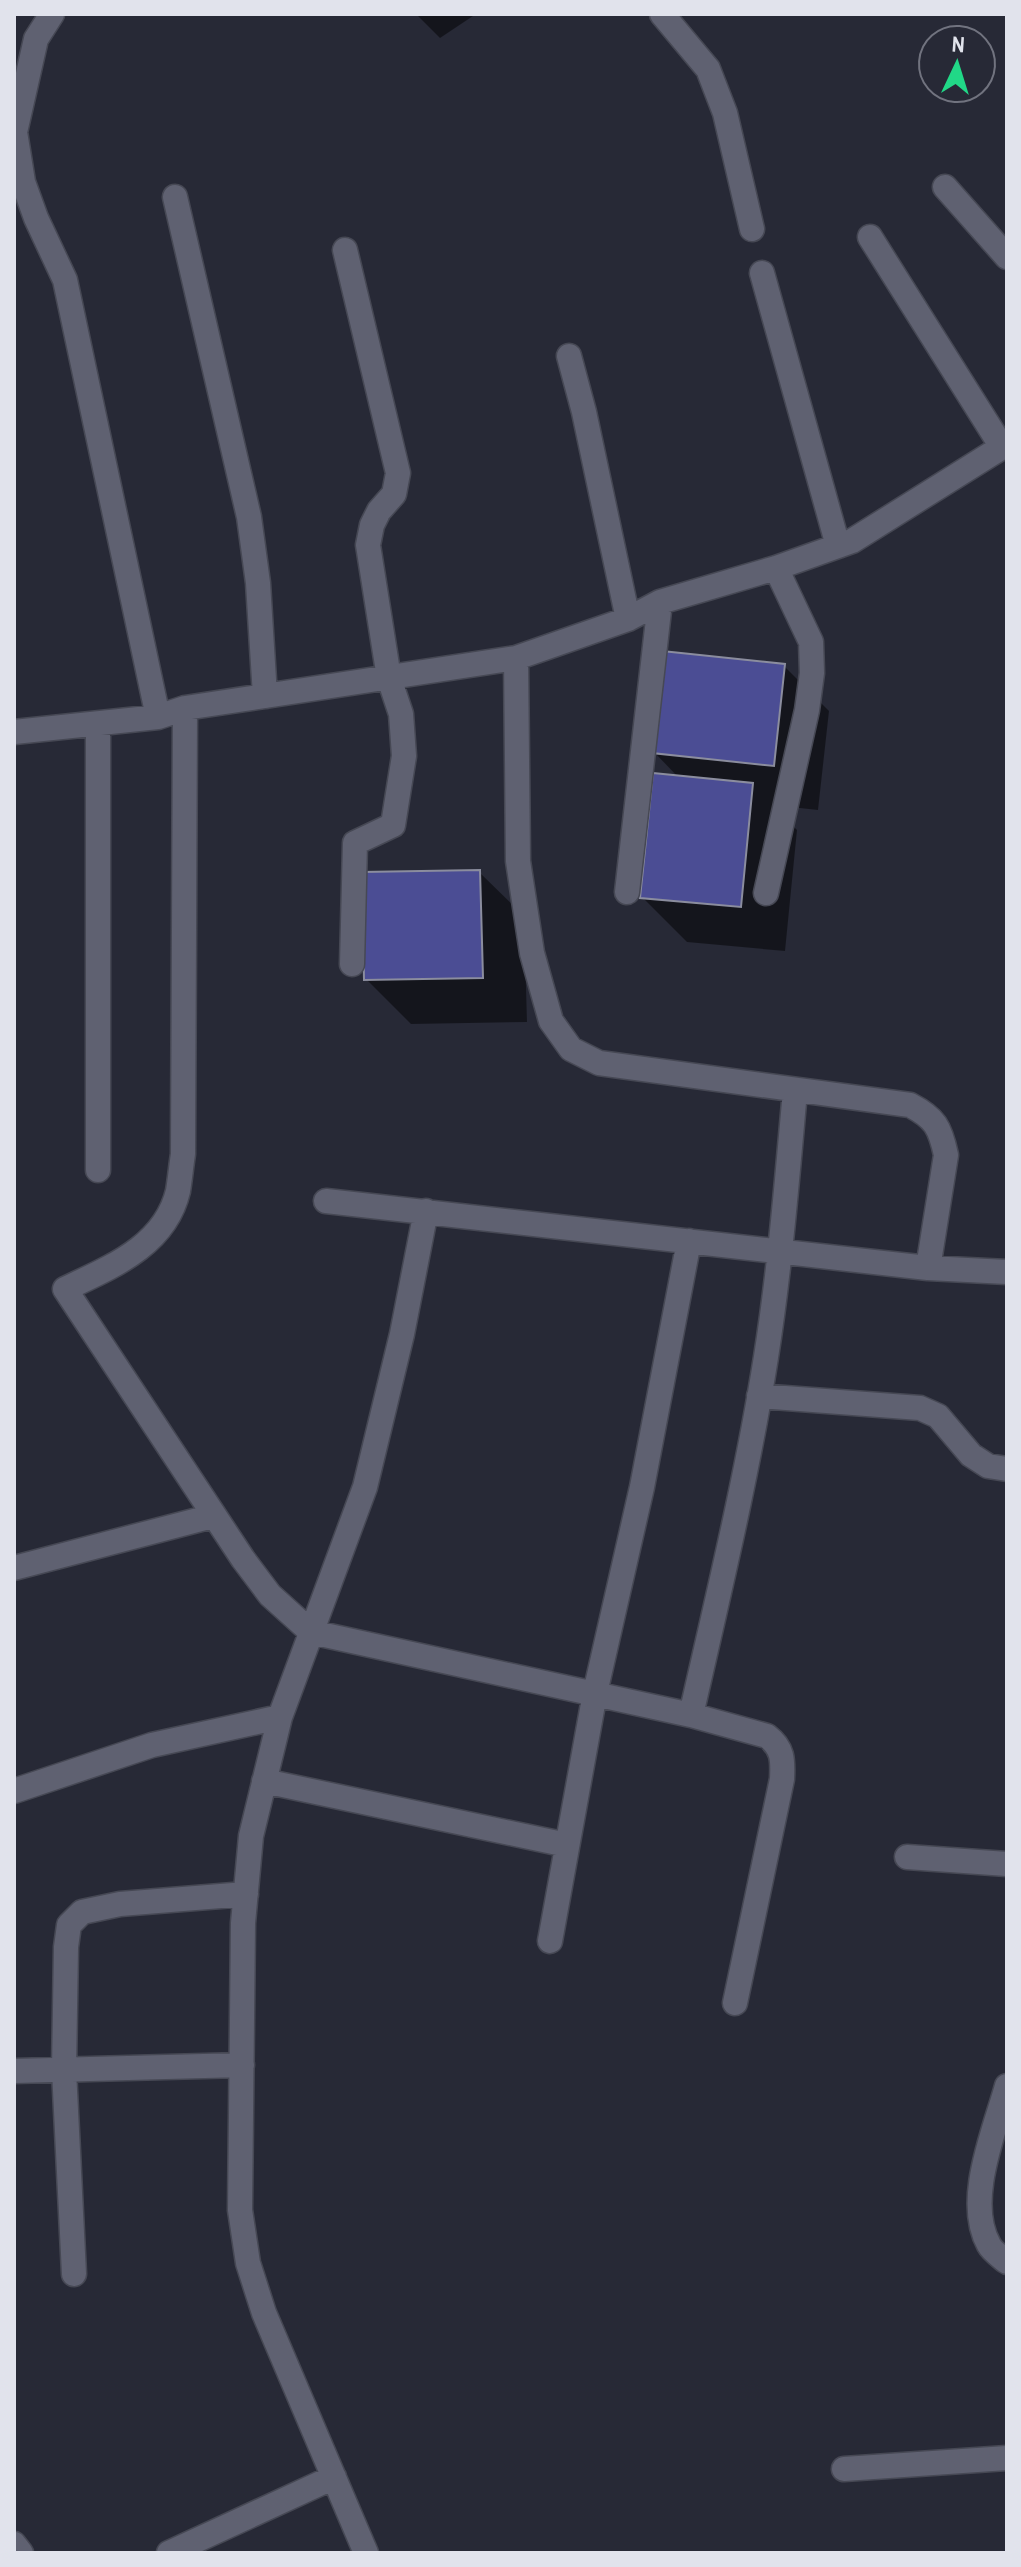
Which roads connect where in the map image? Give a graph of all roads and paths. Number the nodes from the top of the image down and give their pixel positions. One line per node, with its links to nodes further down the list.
1 (52, 14): 20 (street)
2 (662, 14): 5 (street)
3 (945, 187): 8 (street)
4 (175, 197): 18 (street)
5 (752, 229)
6 (870, 237): 11 (street)
7 (345, 250): 17 (street)
8 (1007, 257)
9 (762, 273): 12 (street)
10 (569, 356): 15 (street)
11 (1005, 446): 12 (street)
12 (838, 546): 13 (street)
13 (776, 568): 14 (street); 24 (street)
14 (660, 602): 15 (street); 23 (street)
15 (628, 619): 16 (street)
16 (516, 658): 17 (street); 26 (street)
17 (389, 678): 18 (street); 25 (street)
18 (265, 696): 19 (street)
19 (185, 708): 20 (street); 36 (street)
20 (158, 717): 21 (street)
21 (98, 724): 22 (street); 27 (street)
22 (14, 732)
23 (627, 892)
24 (766, 893)
25 (352, 964)
26 (795, 1091): 31 (street); 33 (street)
27 (98, 1170)
28 (326, 1201): 29 (street)
29 (426, 1211): 30 (street); 38 (street)
30 (689, 1241): 31 (street); 39 (street)
31 (781, 1251): 33 (street); 34 (street)
32 (1006, 1265): 33 (street)
33 (928, 1268)
34 (759, 1396): 35 (street); 40 (street)
35 (1007, 1469)
36 (213, 1516): 37 (street); 38 (street)
37 (14, 1568)
38 (311, 1632): 39 (street); 41 (street)
39 (595, 1693): 40 (street); 44 (street)
40 (691, 1715): 49 (street)
41 (280, 1717): 42 (street); 43 (street)
42 (264, 1781): 44 (street); 47 (street)
43 (14, 1791)
44 (567, 1845): 48 (street)
45 (907, 1857): 46 (street)
46 (1007, 1864)
47 (246, 1894): 50 (street); 51 (street)
48 (550, 1941)
49 (735, 2003)
50 (242, 2065): 51 (street); 59 (street)
51 (64, 2070): 52 (street); 56 (street)
52 (14, 2071)
53 (1007, 2086): 54 (street)
54 (998, 2149): 55 (street)
55 (1007, 2262)
56 (74, 2274)
57 (1007, 2458): 58 (street)
58 (844, 2469)
59 (334, 2477): 62 (street); 63 (street)
60 (14, 2544): 61 (street)
61 (21, 2553)
62 (169, 2553)
63 (366, 2553)

